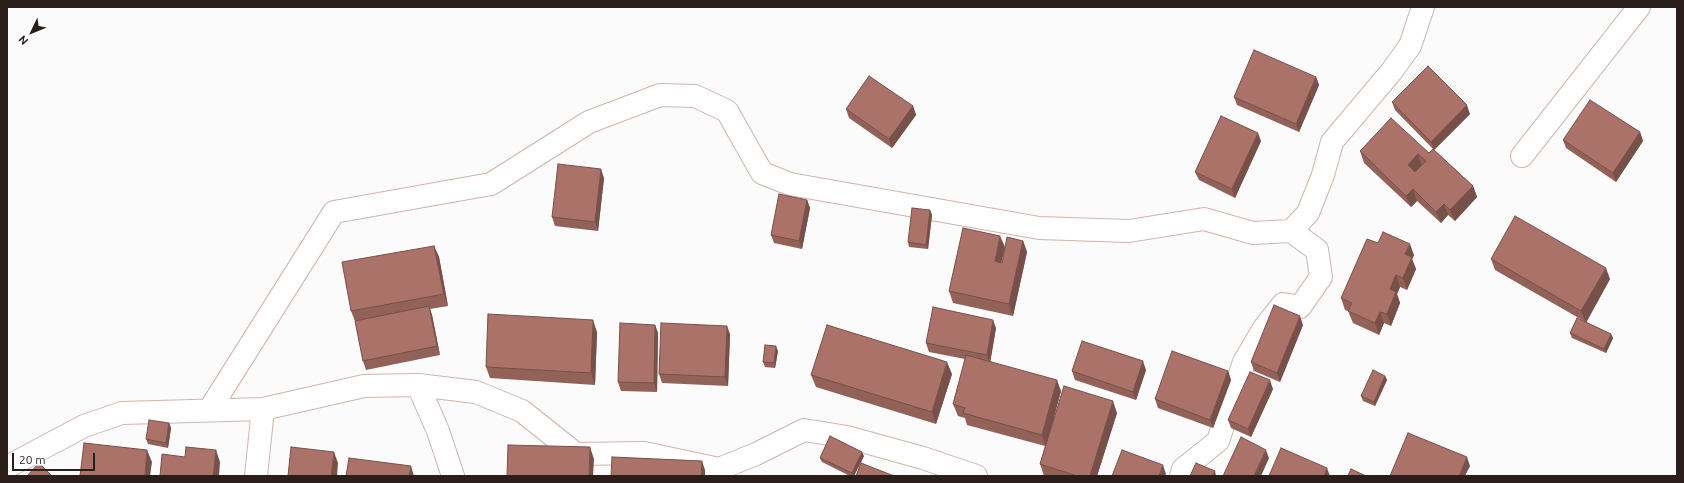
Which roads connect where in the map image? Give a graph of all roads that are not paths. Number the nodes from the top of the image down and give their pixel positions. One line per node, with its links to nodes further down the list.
1 (1423, 7): 4 (street)
2 (1639, 7): 3 (street)
3 (1522, 156)
4 (1291, 231): 6 (street); 12 (street)
5 (418, 385): 7 (street); 10 (street); 11 (street)
6 (210, 409): 7 (street); 8 (street)
7 (263, 409): 9 (street)
8 (7, 467)
9 (256, 476)
10 (452, 476)
11 (976, 476)
12 (1181, 476)

